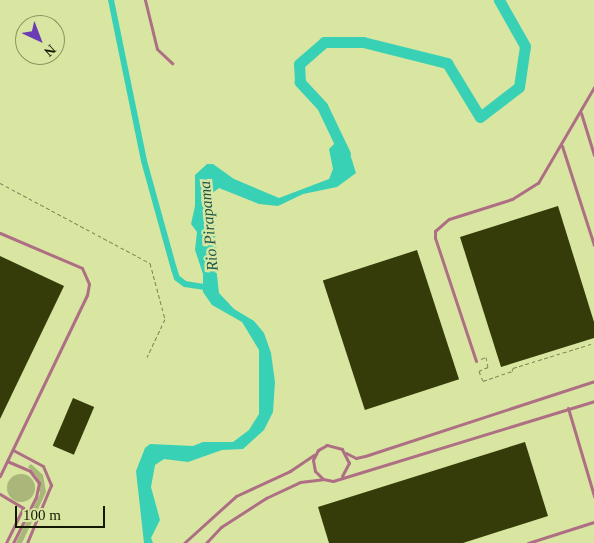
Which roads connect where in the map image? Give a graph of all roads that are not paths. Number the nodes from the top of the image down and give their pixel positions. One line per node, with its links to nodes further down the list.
1 (145, 0): 2 (lane)
2 (172, 63)
3 (594, 87): 4 (lane)
4 (581, 112): 5 (lane); 6 (lane)
5 (562, 145): 8 (lane); 9 (lane)
6 (594, 155)
7 (0, 233): 13 (lane)
8 (594, 245)
9 (476, 361)
10 (594, 381): 14 (lane)
11 (594, 401): 12 (lane)
12 (568, 408): 18 (lane); 21 (lane)
13 (13, 450): 16 (lane); 25 (lane)
14 (346, 453): 15 (lane); 18 (lane)
15 (314, 455): 19 (lane); 26 (lane)
16 (8, 461): 17 (lane); 24 (lane)
17 (0, 476)
18 (342, 476): 19 (lane)
19 (323, 479): 27 (lane)
20 (0, 494): 23 (lane)
21 (594, 496)
22 (594, 522): 28 (lane)
23 (6, 543)
24 (13, 543)
25 (27, 543)
26 (184, 543)
27 (206, 543)
28 (528, 543)

